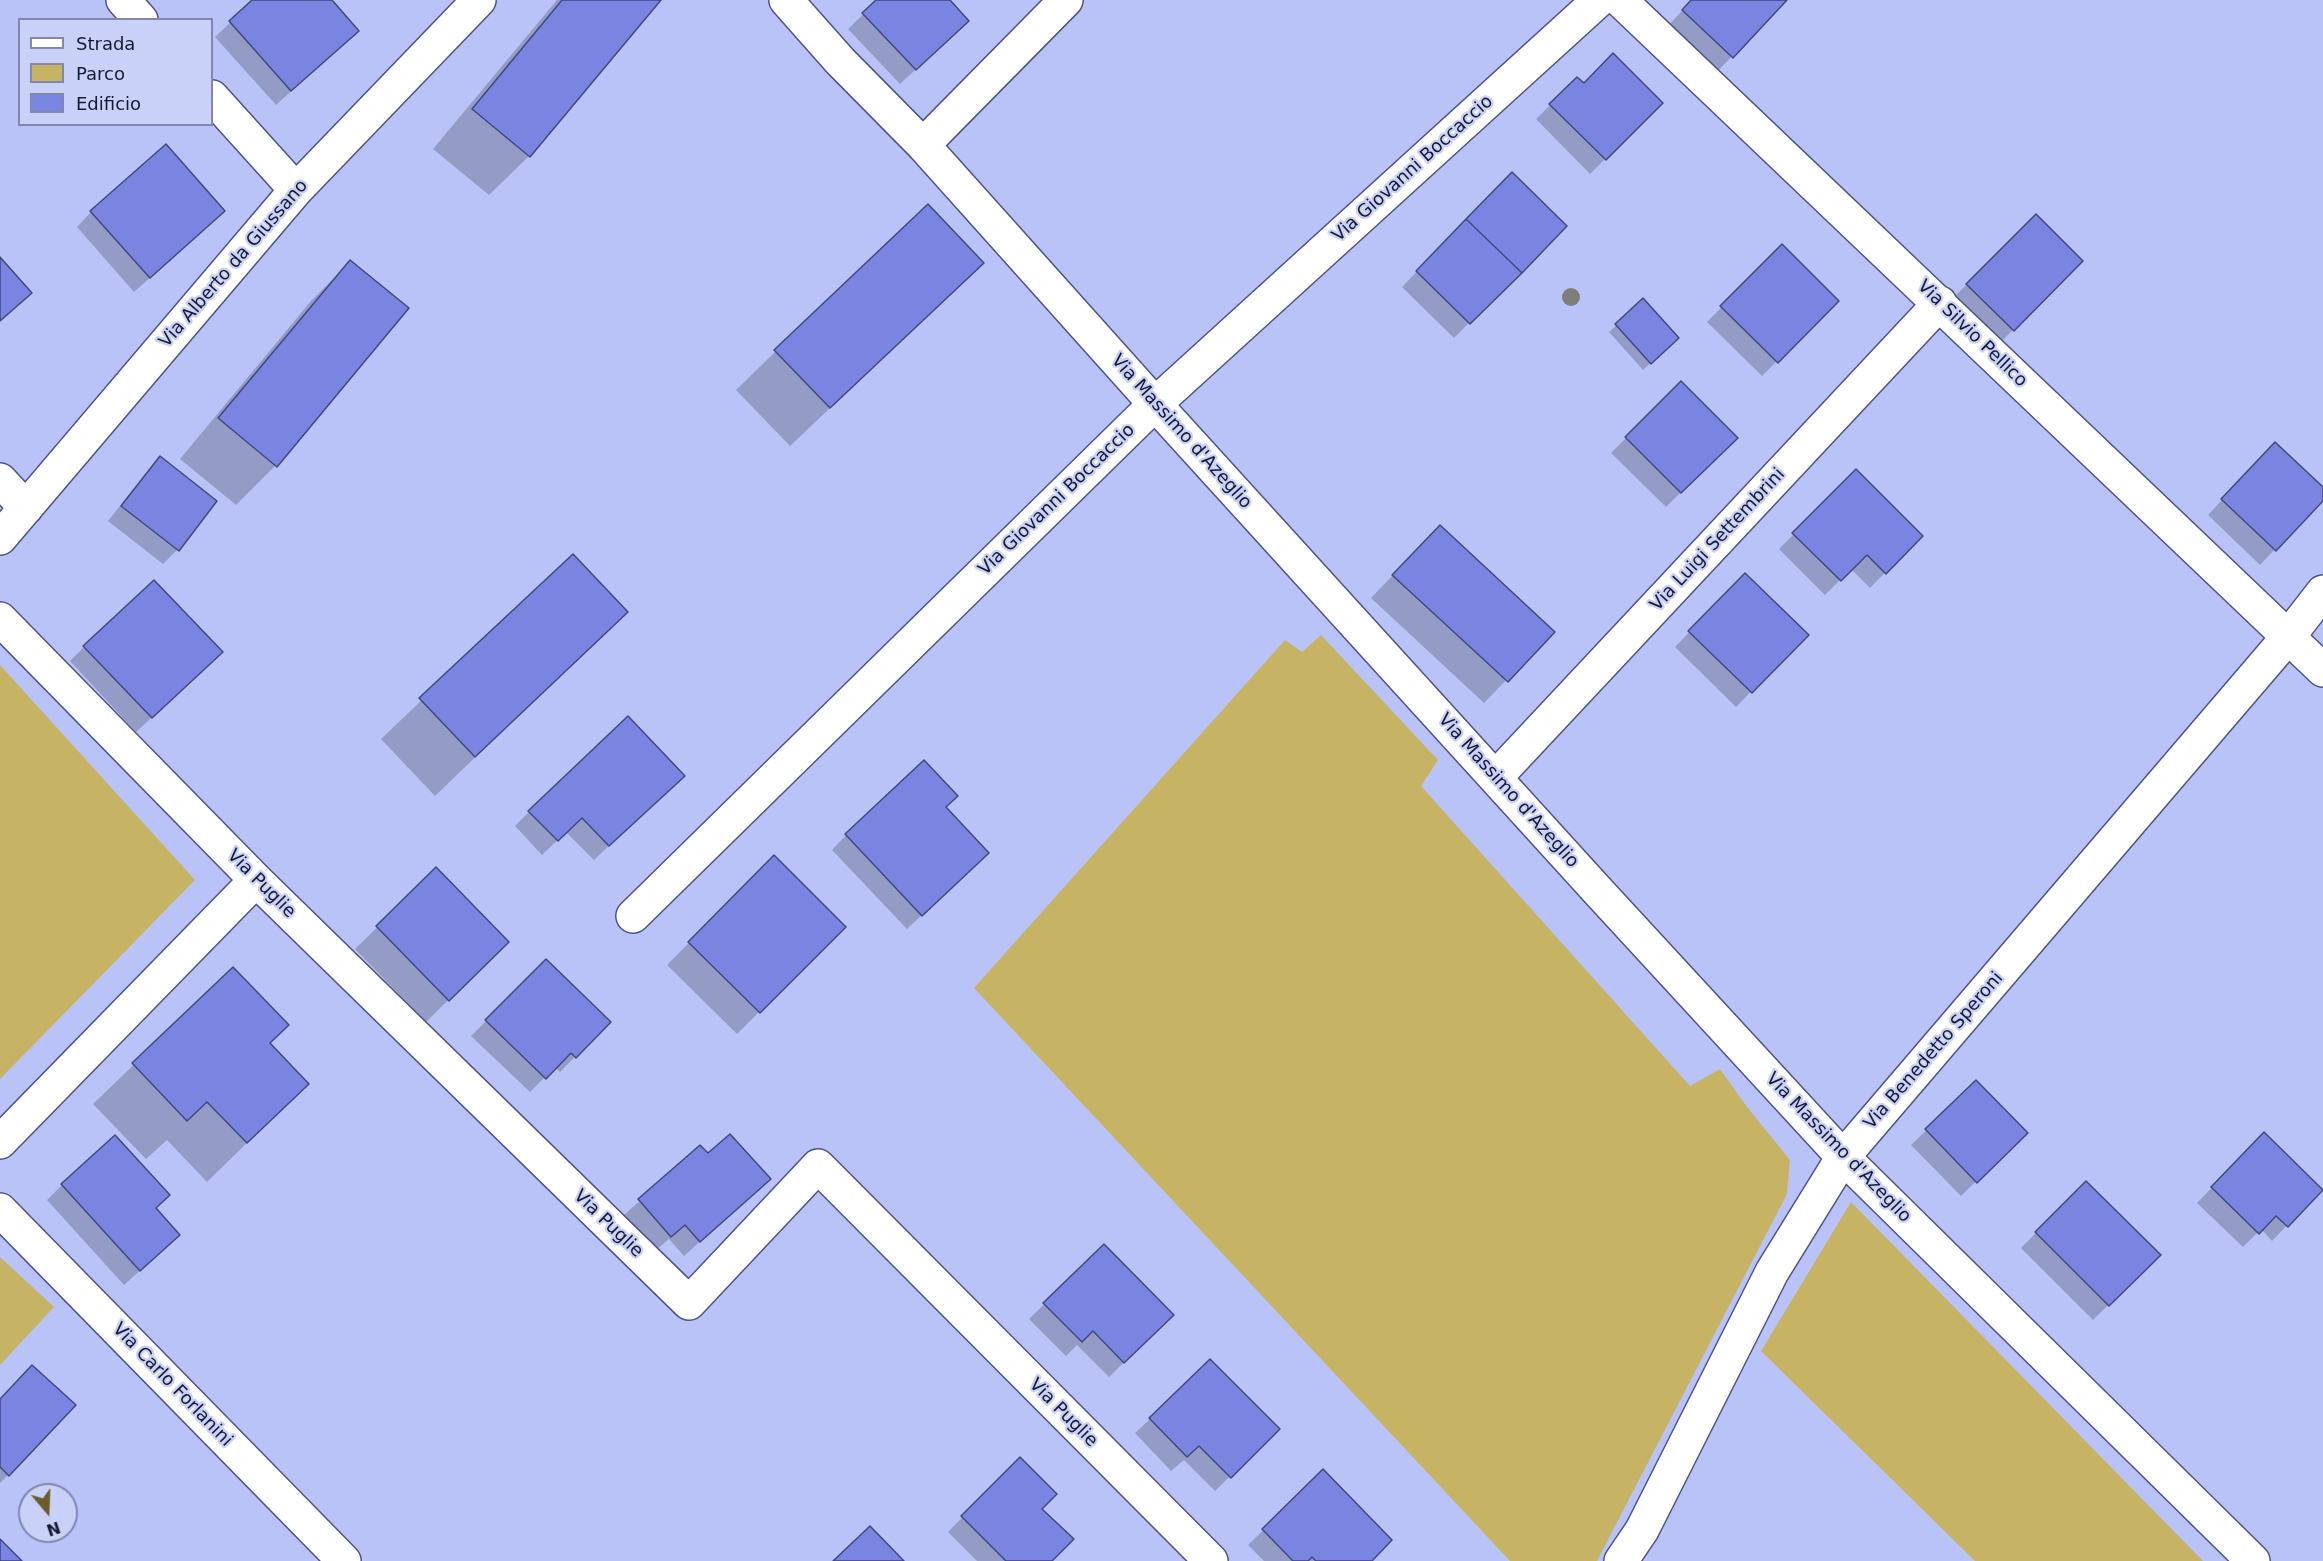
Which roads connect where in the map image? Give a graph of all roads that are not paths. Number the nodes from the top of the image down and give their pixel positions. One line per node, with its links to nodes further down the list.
1 (123, 0): 7 (street)
2 (479, 0): 10 (street, Via Alberto da Giussano)
3 (786, 0): 9 (street, Via Massimo d'Azeglio)
4 (1065, 0): 9 (street)
5 (1599, 0): 12 (street, Via Giovanni Boccaccio)
6 (1620, 0): 11 (street, Via Silvio Pellico)
7 (139, 18)
8 (213, 98): 10 (street)
9 (923, 145): 12 (street, Via Massimo d'Azeglio)
10 (296, 190): 14 (street, Via Alberto da Giussano)
11 (1940, 303): 18 (street, Via Silvio Pellico); 20 (street, Via Luigi Settembrini)
12 (1155, 404): 20 (street, Via Massimo d'Azeglio); 22 (street, Via Giovanni Boccaccio)
13 (0, 480): 14 (street)
14 (26, 508): 15 (street, Via Alberto da Giussano)
15 (0, 538)
16 (2323, 592): 18 (street, Via Benedetto Speroni)
17 (0, 619): 21 (street, Via Puglie)
18 (2288, 637): 19 (street, Via Silvio Pellico); 24 (street, Via Benedetto Speroni)
19 (2323, 670)
20 (1496, 777): 24 (street, Via Massimo d'Azeglio)
21 (256, 880): 23 (street); 27 (street, Via Puglie)
22 (633, 916)
23 (0, 1142)
24 (1843, 1157): 28 (street, Via Benedetto Speroni); 29 (street, Via Massimo d'Azeglio)
25 (0, 1210): 26 (street, Via Carlo Forlanini)
26 (344, 1561)
27 (1211, 1561)
28 (1621, 1561)
29 (2253, 1561)

